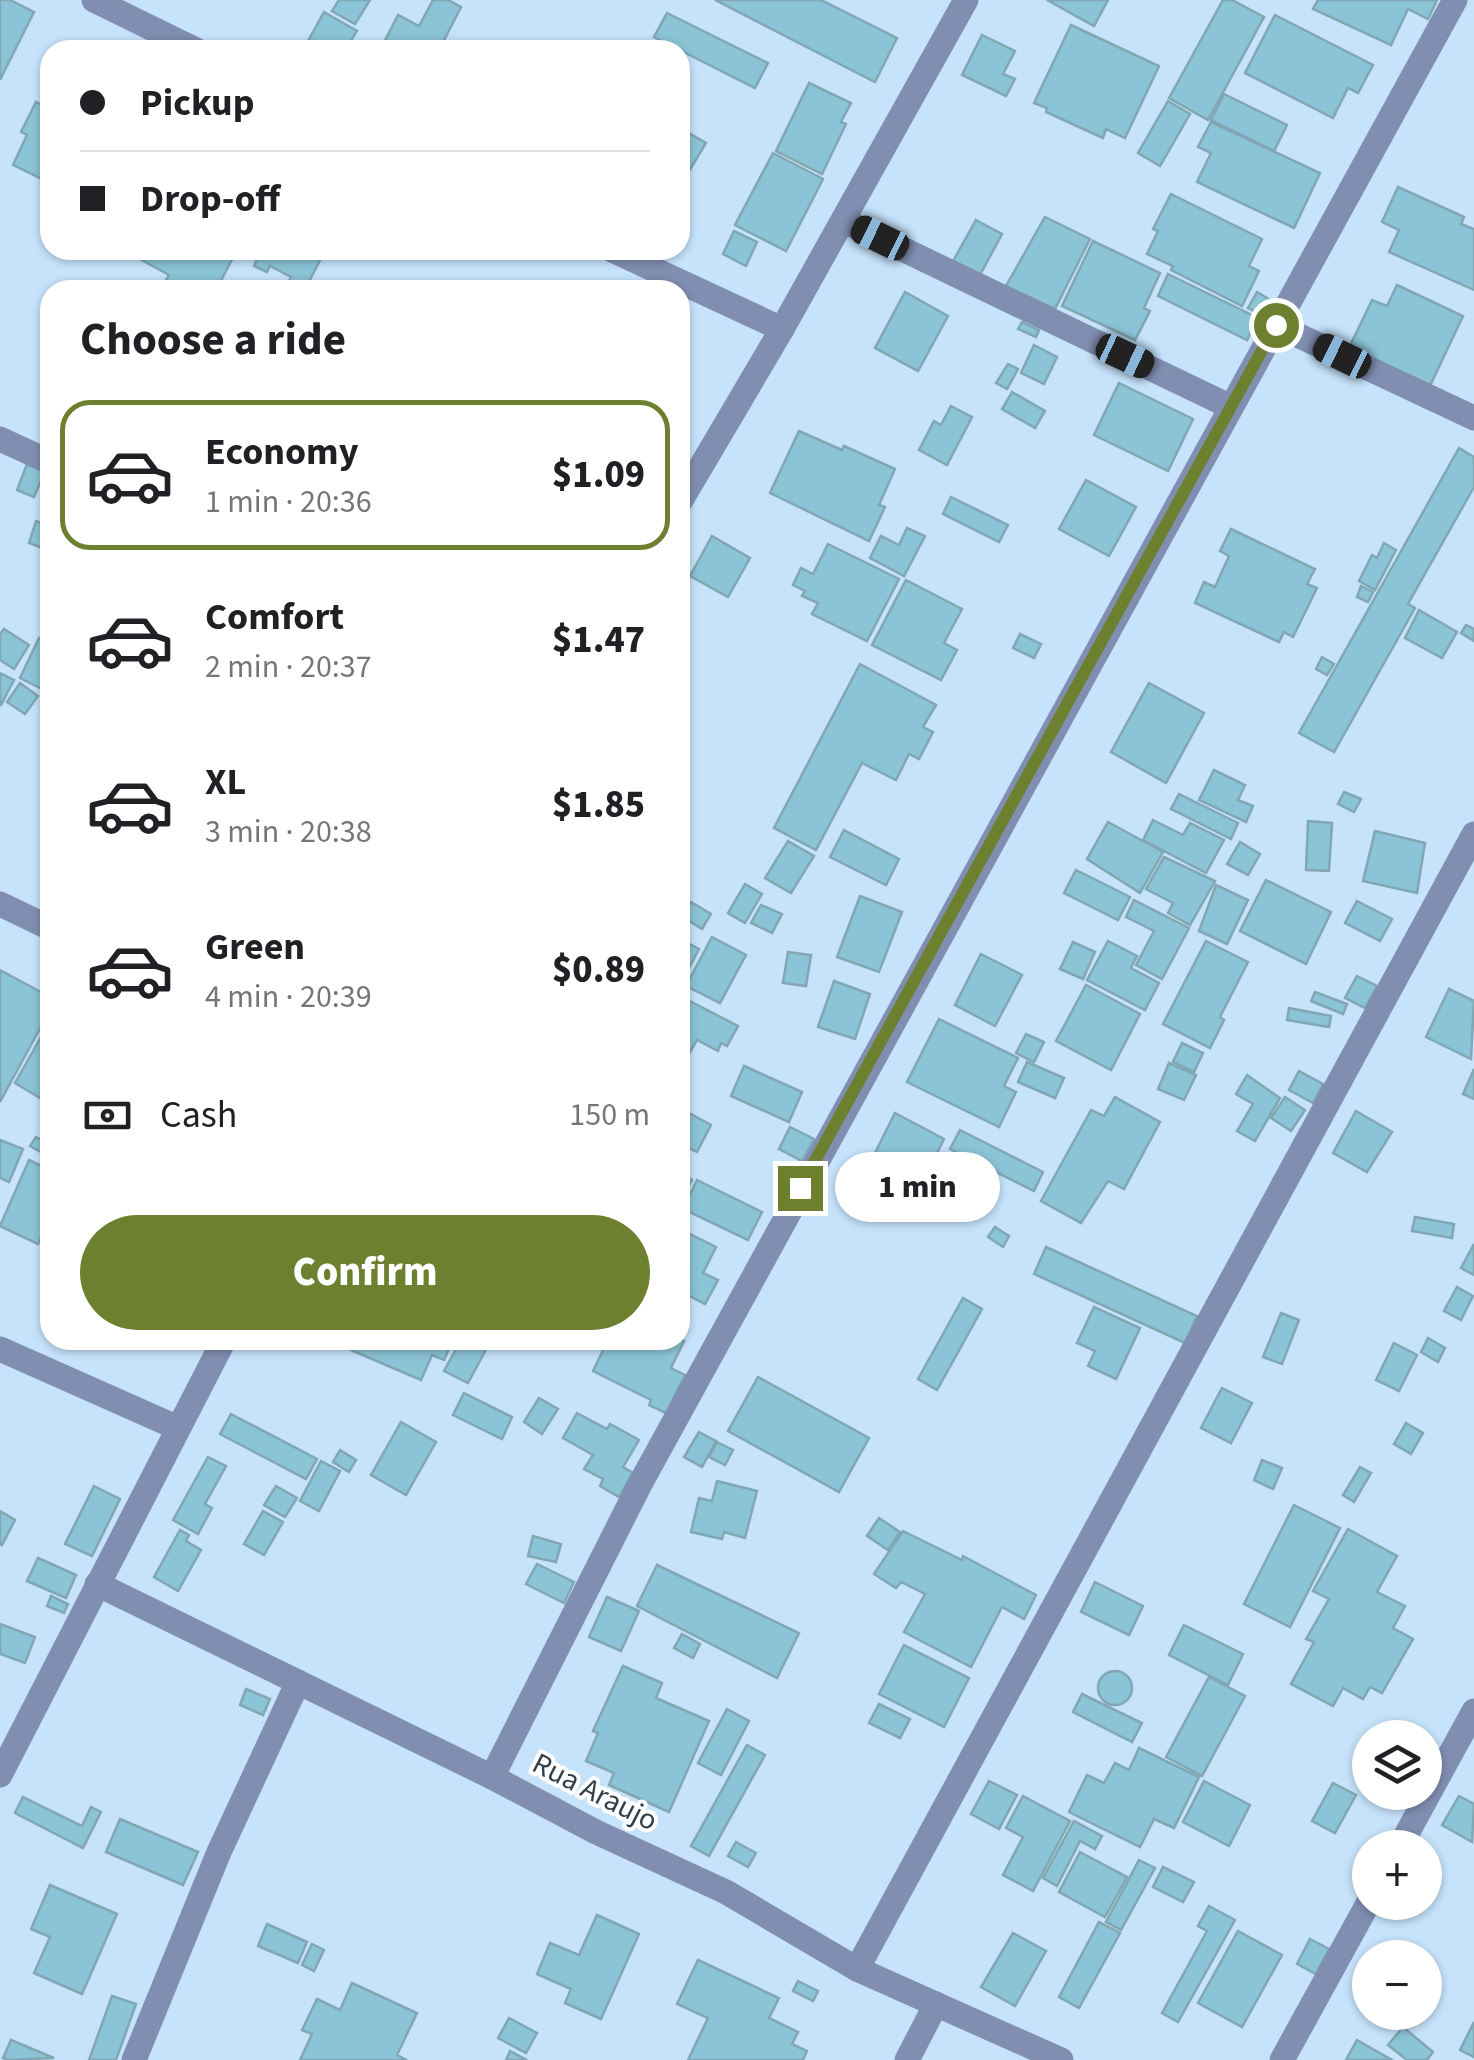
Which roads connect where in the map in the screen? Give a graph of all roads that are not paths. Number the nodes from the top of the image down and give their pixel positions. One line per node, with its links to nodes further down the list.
1 (94, 0): 4 (street)
2 (966, 0): 5 (street)
3 (1455, 0): 9 (street)
4 (176, 40)
5 (844, 221): 10 (street); 11 (street)
6 (634, 260): 7 (street)
7 (677, 280)
8 (690, 286): 10 (street)
9 (1276, 325): 11 (street); 12 (street)
10 (782, 329): 15 (street)
11 (1230, 406): 26 (street)
12 (1474, 418)
13 (0, 438): 14 (street)
14 (40, 457)
15 (690, 485)
16 (1474, 834): 29 (street)
17 (0, 904): 18 (street)
18 (40, 923)
19 (0, 1349): 21 (street)
20 (219, 1350): 21 (street)
21 (178, 1428): 22 (street)
22 (98, 1584): 23 (street, Rua Araujo); 25 (street)
23 (298, 1682): 26 (street, Rua Araujo); 31 (street)
24 (1474, 1711): 27 (street)
25 (0, 1775)
26 (492, 1777): 29 (street, Rua Araujo)
27 (1408, 1830)
28 (1359, 1920): 34 (street)
29 (856, 1969): 30 (street, Rua Araujo)
30 (936, 2004): 32 (street); 33 (street, Rua Araujo)
31 (134, 2060)
32 (908, 2060)
33 (1061, 2060)
34 (1282, 2060)

